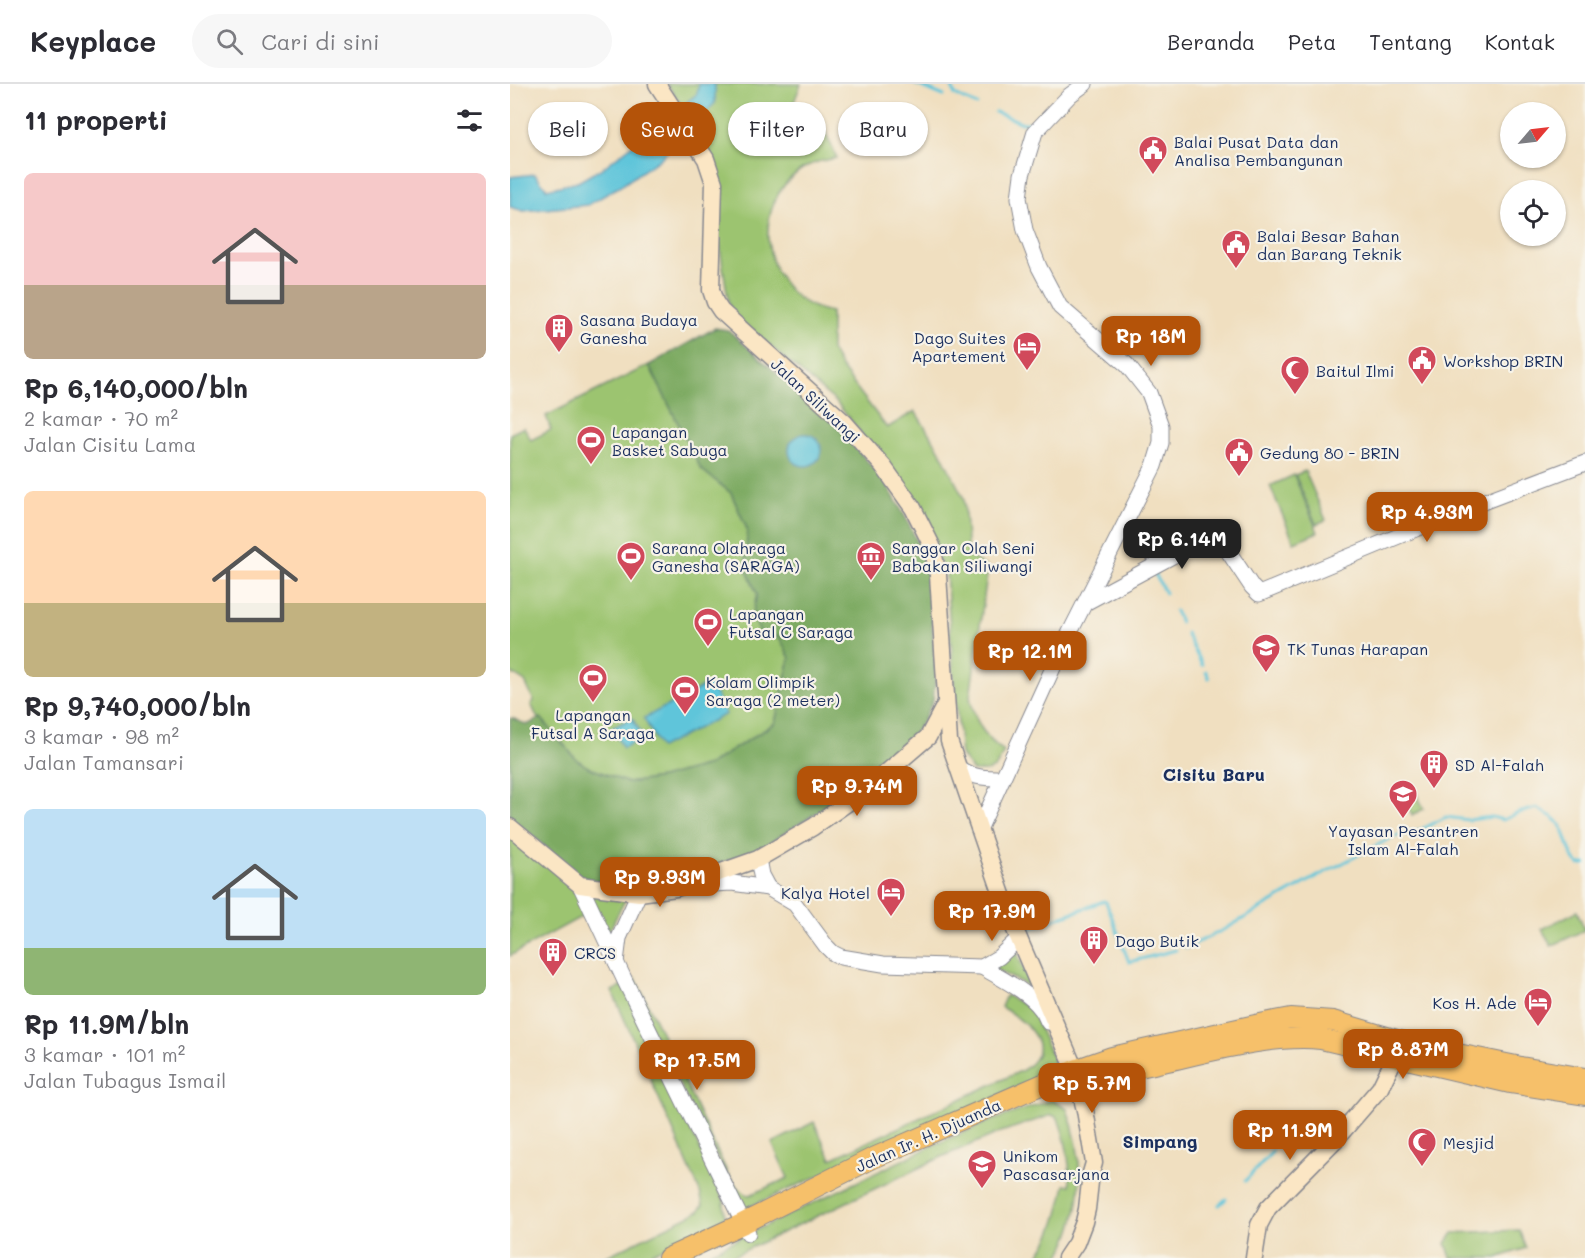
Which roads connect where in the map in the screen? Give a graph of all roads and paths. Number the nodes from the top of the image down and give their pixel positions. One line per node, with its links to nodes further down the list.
1 (657, 84): 5 (main road, Jalan Siliwangi)
2 (1085, 84): 4 (street)
3 (1585, 463): 4 (street)
4 (1087, 602): 9 (street)
5 (947, 703): 6 (main road); 7 (main road, Jalan Siliwangi)
6 (928, 737): 7 (main road); 12 (main road)
7 (950, 741): 8 (main road, Jalan Siliwangi)
8 (960, 769): 9 (street); 11 (main road, Jalan Siliwangi)
9 (1002, 778): 11 (street)
10 (510, 827): 13 (main road)
11 (979, 830): 17 (main road, Jalan Siliwangi)
12 (758, 859): 14 (main road); 15 (street)
13 (580, 885): 16 (main road); 18 (street)
14 (676, 888): 15 (street); 16 (main road)
15 (768, 888): 19 (street)
16 (639, 893): 18 (street)
17 (1019, 938): 19 (street); 22 (main road, Jalan Siliwangi)
18 (616, 962): 25 (street)
19 (982, 967): 22 (street)
20 (1395, 1057): 21 (main road, Jalan Ir. H. Djuanda); 22 (main road, Jalan Ir. H. Djuanda); 29 (main road)
21 (1518, 1075): 22 (main road, Jalan Ir. H. Djuanda); 23 (main road, Jalan Ir. H. Djuanda); 24 (main road, Jalan Ir. H. Djuanda)
22 (1072, 1078): 25 (main road, Jalan Ir. H. Djuanda); 28 (main road, Jalan Siliwangi)
23 (1585, 1078)
24 (1585, 1095)
25 (746, 1228): 26 (main road, Jalan Ir. H. Djuanda); 27 (main road, Jalan Ir. H. Djuanda)
26 (668, 1258)
27 (693, 1258)
28 (1066, 1258)
29 (1254, 1258)

